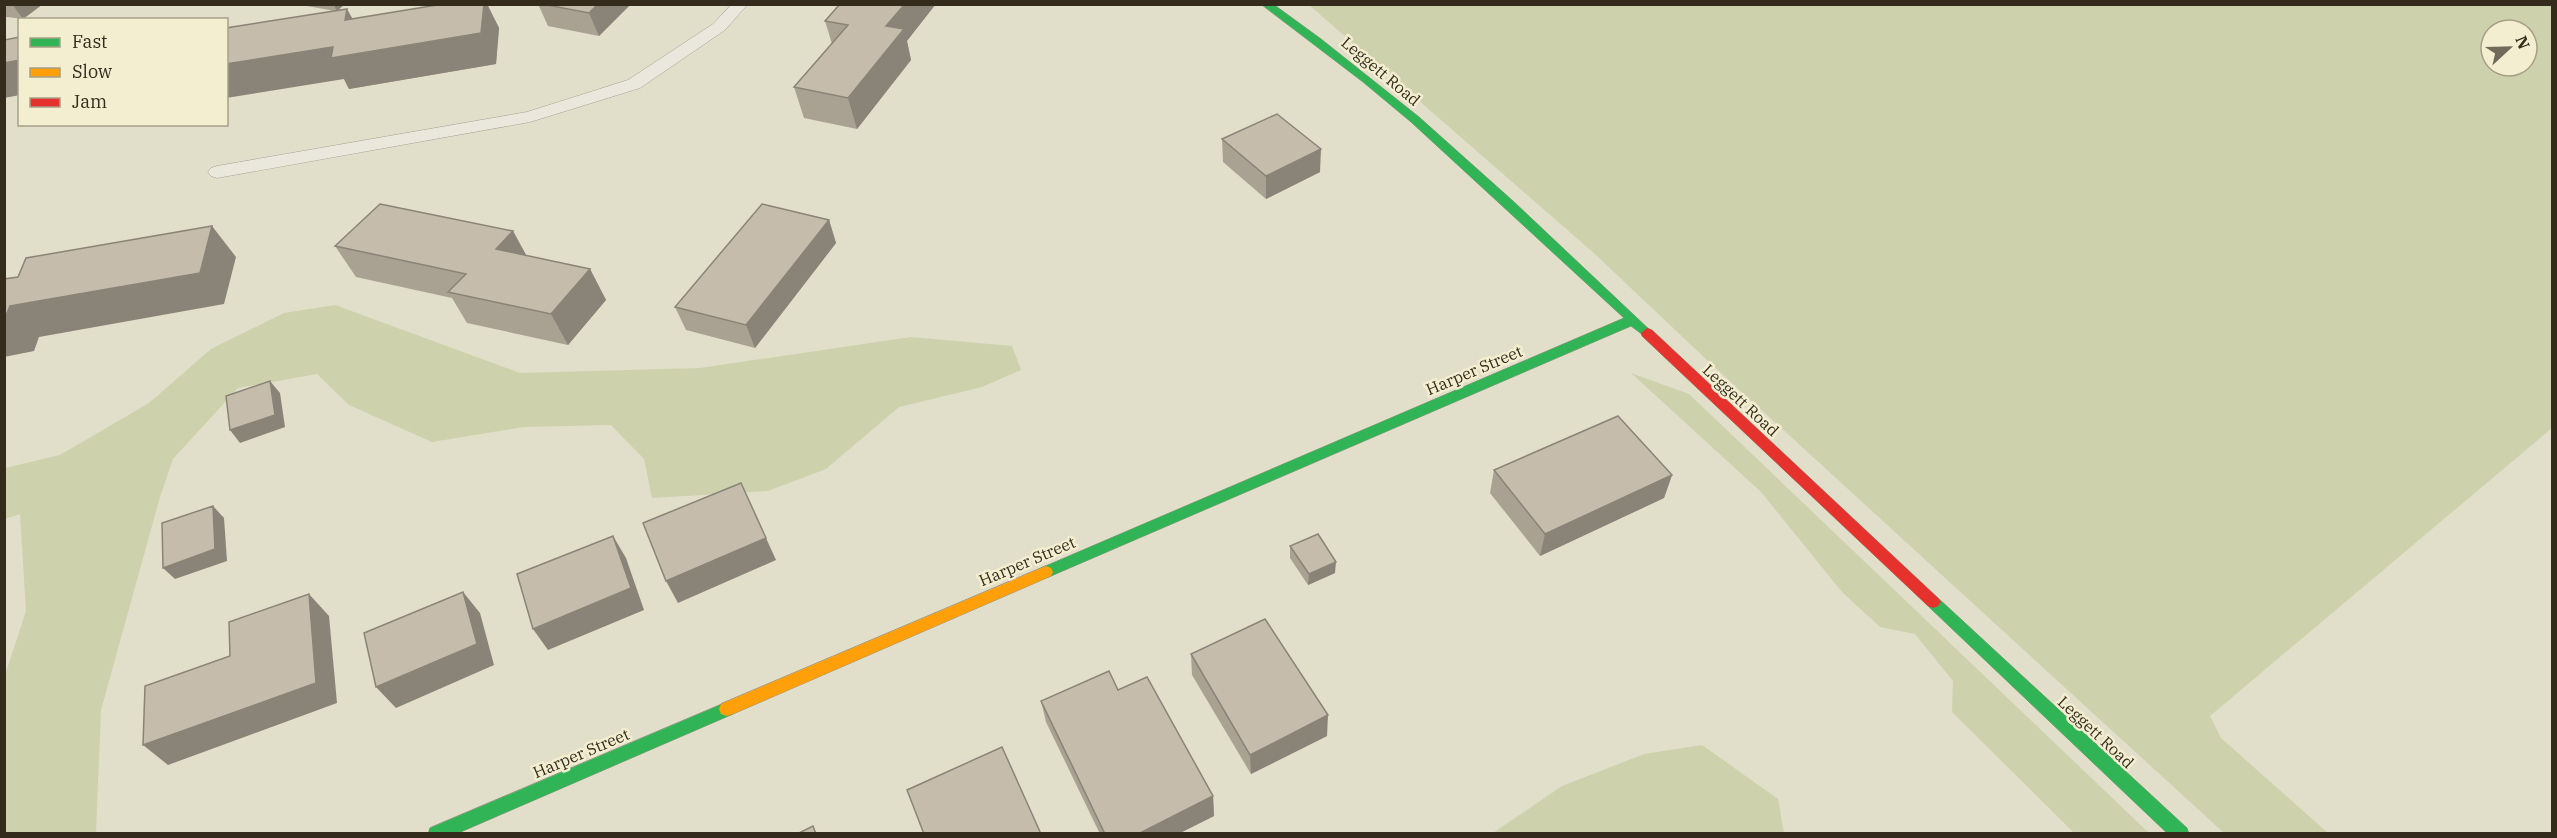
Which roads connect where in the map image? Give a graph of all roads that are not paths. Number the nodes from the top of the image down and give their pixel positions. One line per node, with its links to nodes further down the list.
1 (741, 4): 3 (lane)
2 (1266, 4): 4 (street, Leggett Road)
3 (217, 172)
4 (1632, 320): 5 (street, Harper Street); 6 (street, Leggett Road)
5 (436, 834)
6 (2181, 834)

